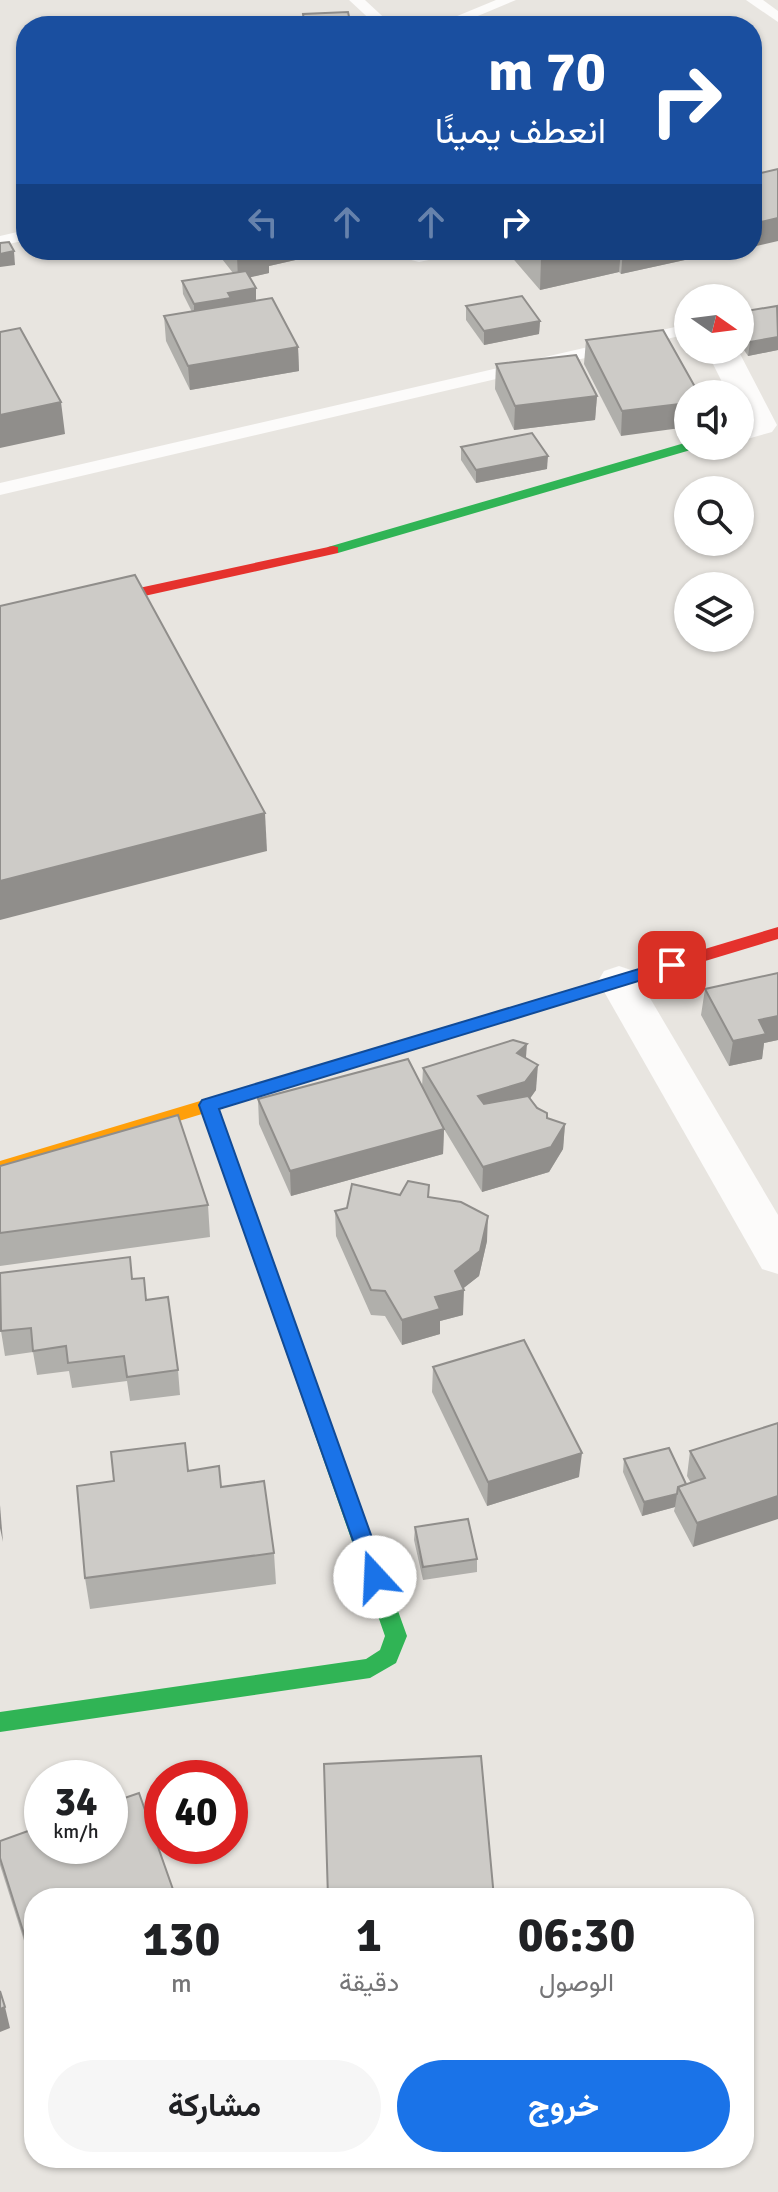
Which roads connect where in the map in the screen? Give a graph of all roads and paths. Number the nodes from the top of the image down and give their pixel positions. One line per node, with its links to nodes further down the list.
1 (356, 0): 4 (lane)
2 (509, 0): 5 (lane)
3 (753, 0): 6 (lane)
4 (374, 16)
5 (467, 16)
6 (778, 18)
7 (674, 332): 9 (lane)
8 (674, 450): 10 (street)
9 (0, 489)
10 (0, 623)
11 (778, 933): 12 (street)
12 (619, 981): 13 (street); 15 (street)
13 (208, 1105): 14 (street); 16 (street)
14 (0, 1168)
15 (778, 1256)
16 (0, 1722)

